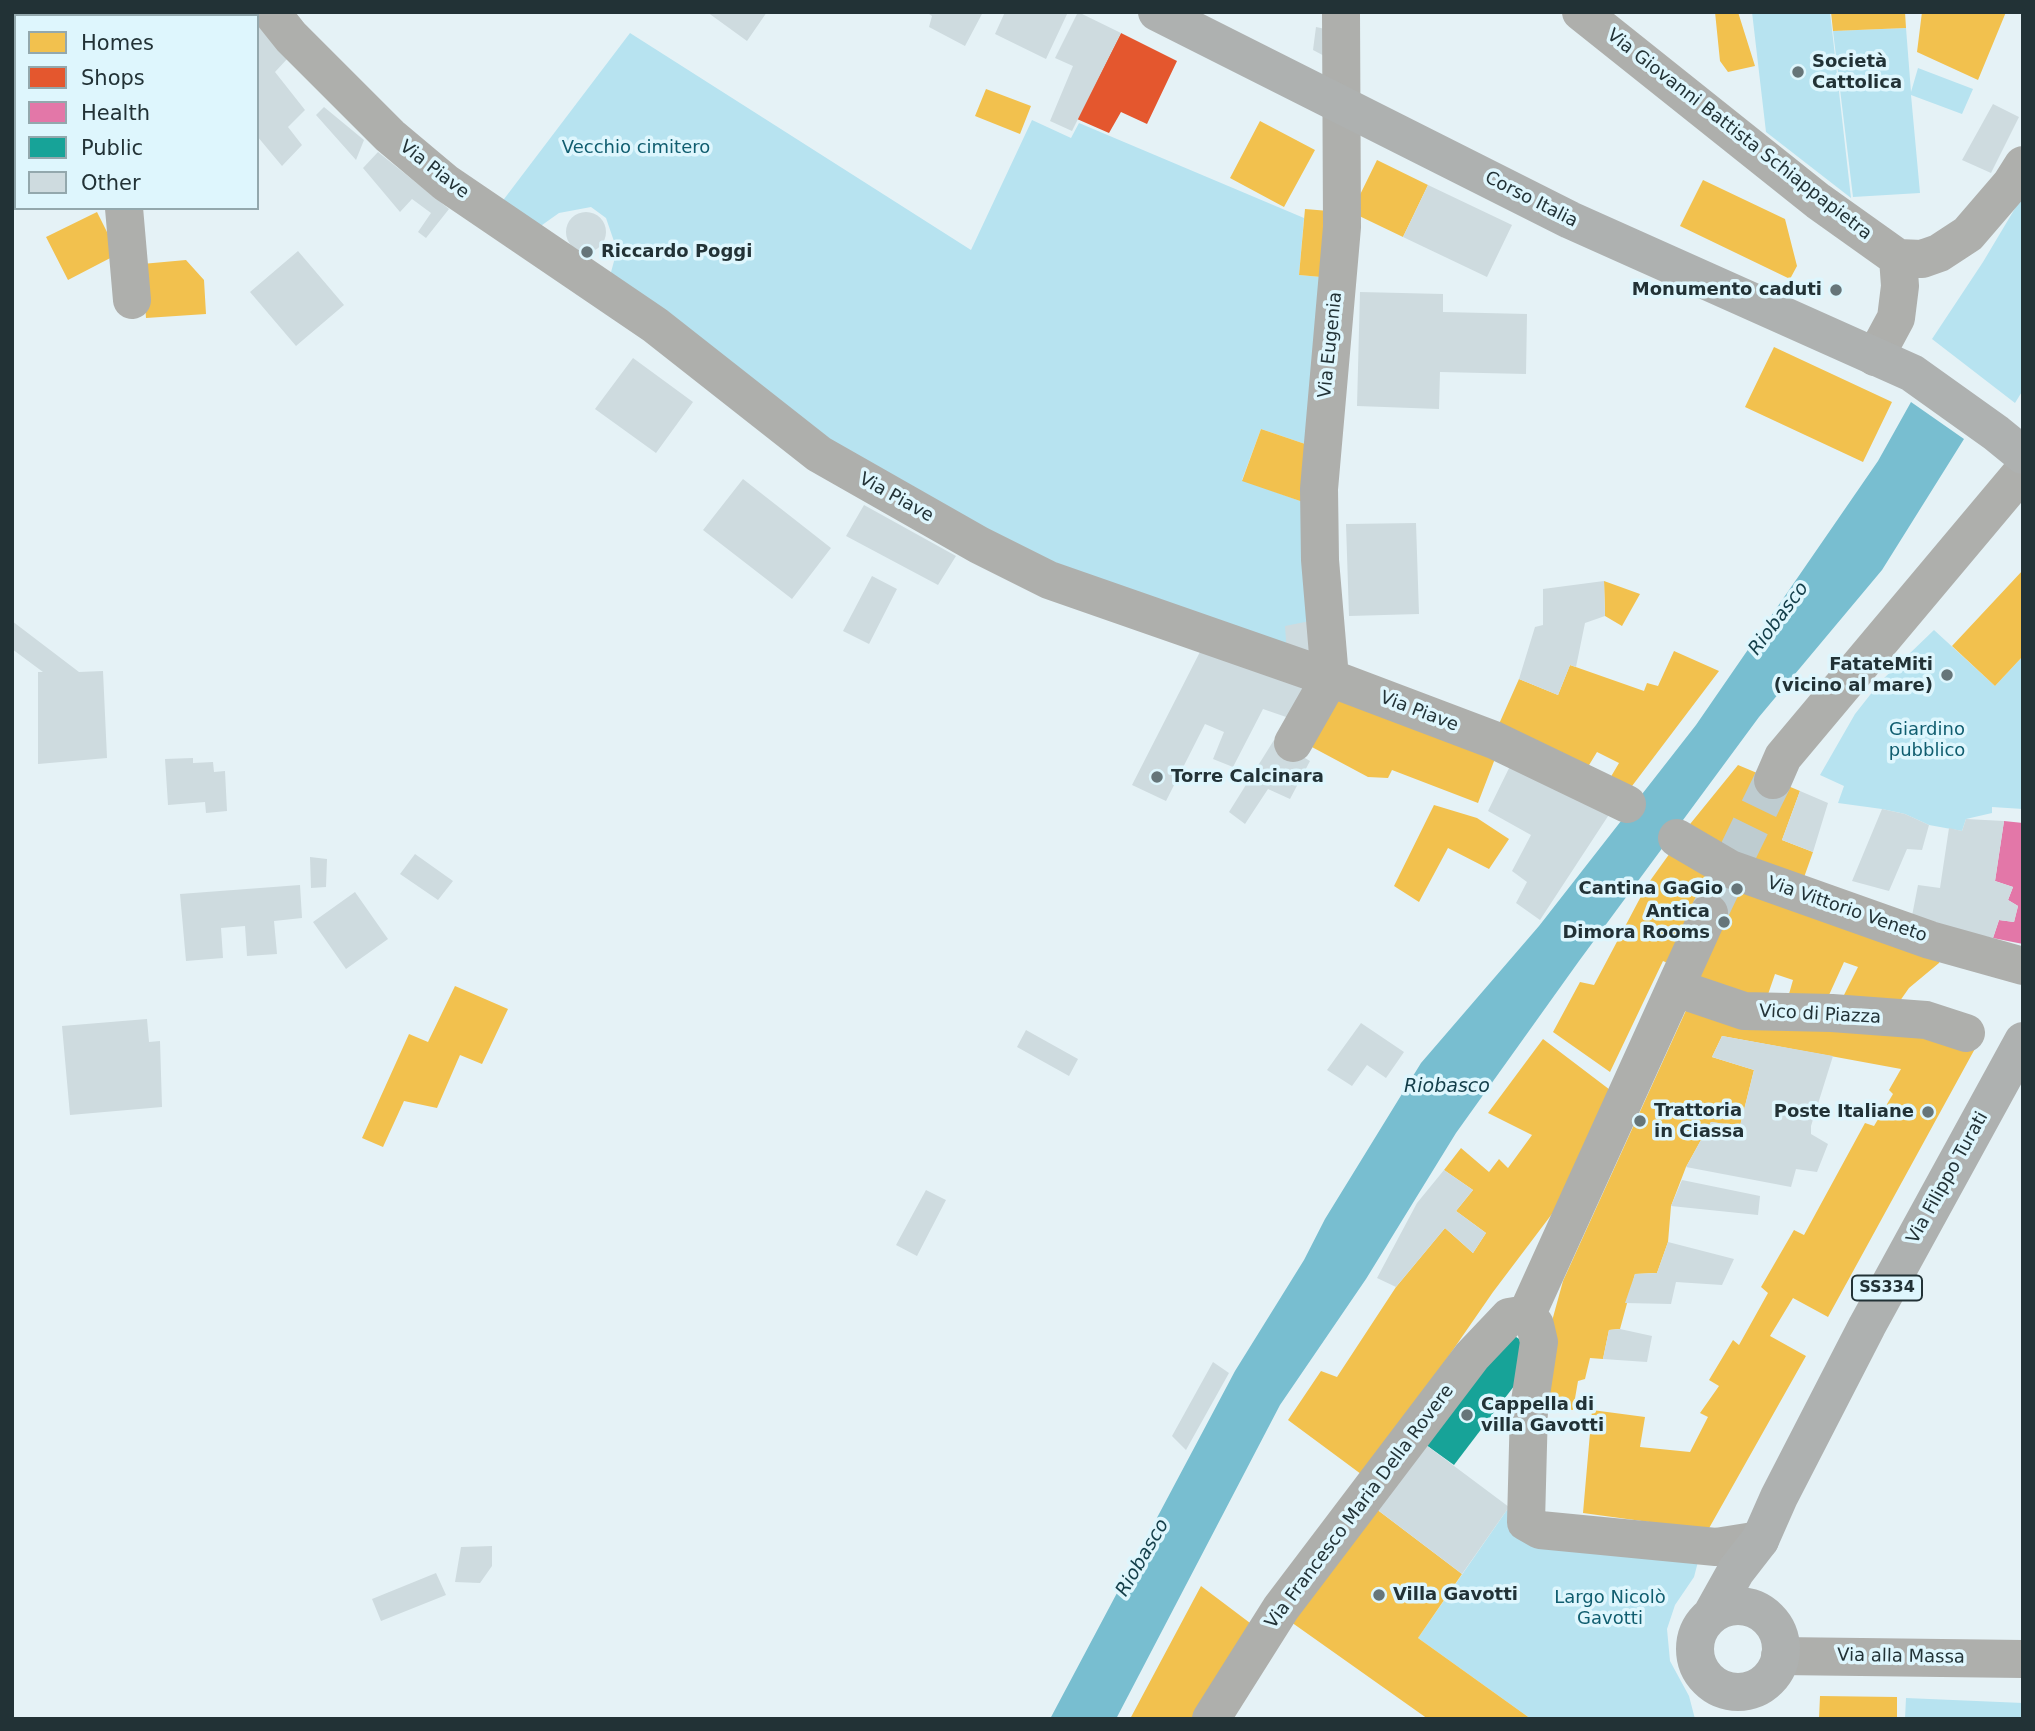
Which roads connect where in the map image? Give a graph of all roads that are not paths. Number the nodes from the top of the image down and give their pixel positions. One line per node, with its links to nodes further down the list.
1 (271, 12): 13 (street, Via Piave)
2 (1157, 12): 5 (main road, Corso Italia)
3 (1341, 12): 5 (street, Via Eugenia)
4 (1581, 12): 8 (street, Via Giovanni Battista Schiappapietra)
5 (1341, 104): 10 (main road, Corso Italia); 13 (street, Via Eugenia)
6 (2023, 165): 8 (street)
7 (124, 210): 9 (street)
8 (1898, 258): 10 (street)
9 (132, 300)
10 (1875, 356): 11 (main road, Corso Italia)
11 (2010, 444)
12 (2023, 471): 15 (street)
13 (1330, 678): 14 (street); 16 (street, Via Piave)
14 (1293, 743)
15 (1773, 779)
16 (1627, 804)
17 (1677, 838): 19 (street, Via Vittorio Veneto)
18 (1709, 913): 20 (street)
19 (2023, 966)
20 (1676, 988): 21 (street, Vico di Piazza); 23 (street)
21 (1966, 1033)
22 (2023, 1041): 24 (main road, Via Filippo Turati / SS334)
23 (1526, 1316): 24 (street); 30 (street, Via Francesco Maria Della Rovere)
24 (1760, 1540): 25 (main road, Via Filippo Turati / SS334); 26 (main road, Via Filippo Turati / SS334)
25 (1759, 1612): 26 (main road); 27 (main road)
26 (1712, 1614): 29 (main road, SS334)
27 (1780, 1656): 28 (street, Via alla Massa); 29 (main road, SS334)
28 (2023, 1659)
29 (1730, 1703)
30 (1211, 1719)

